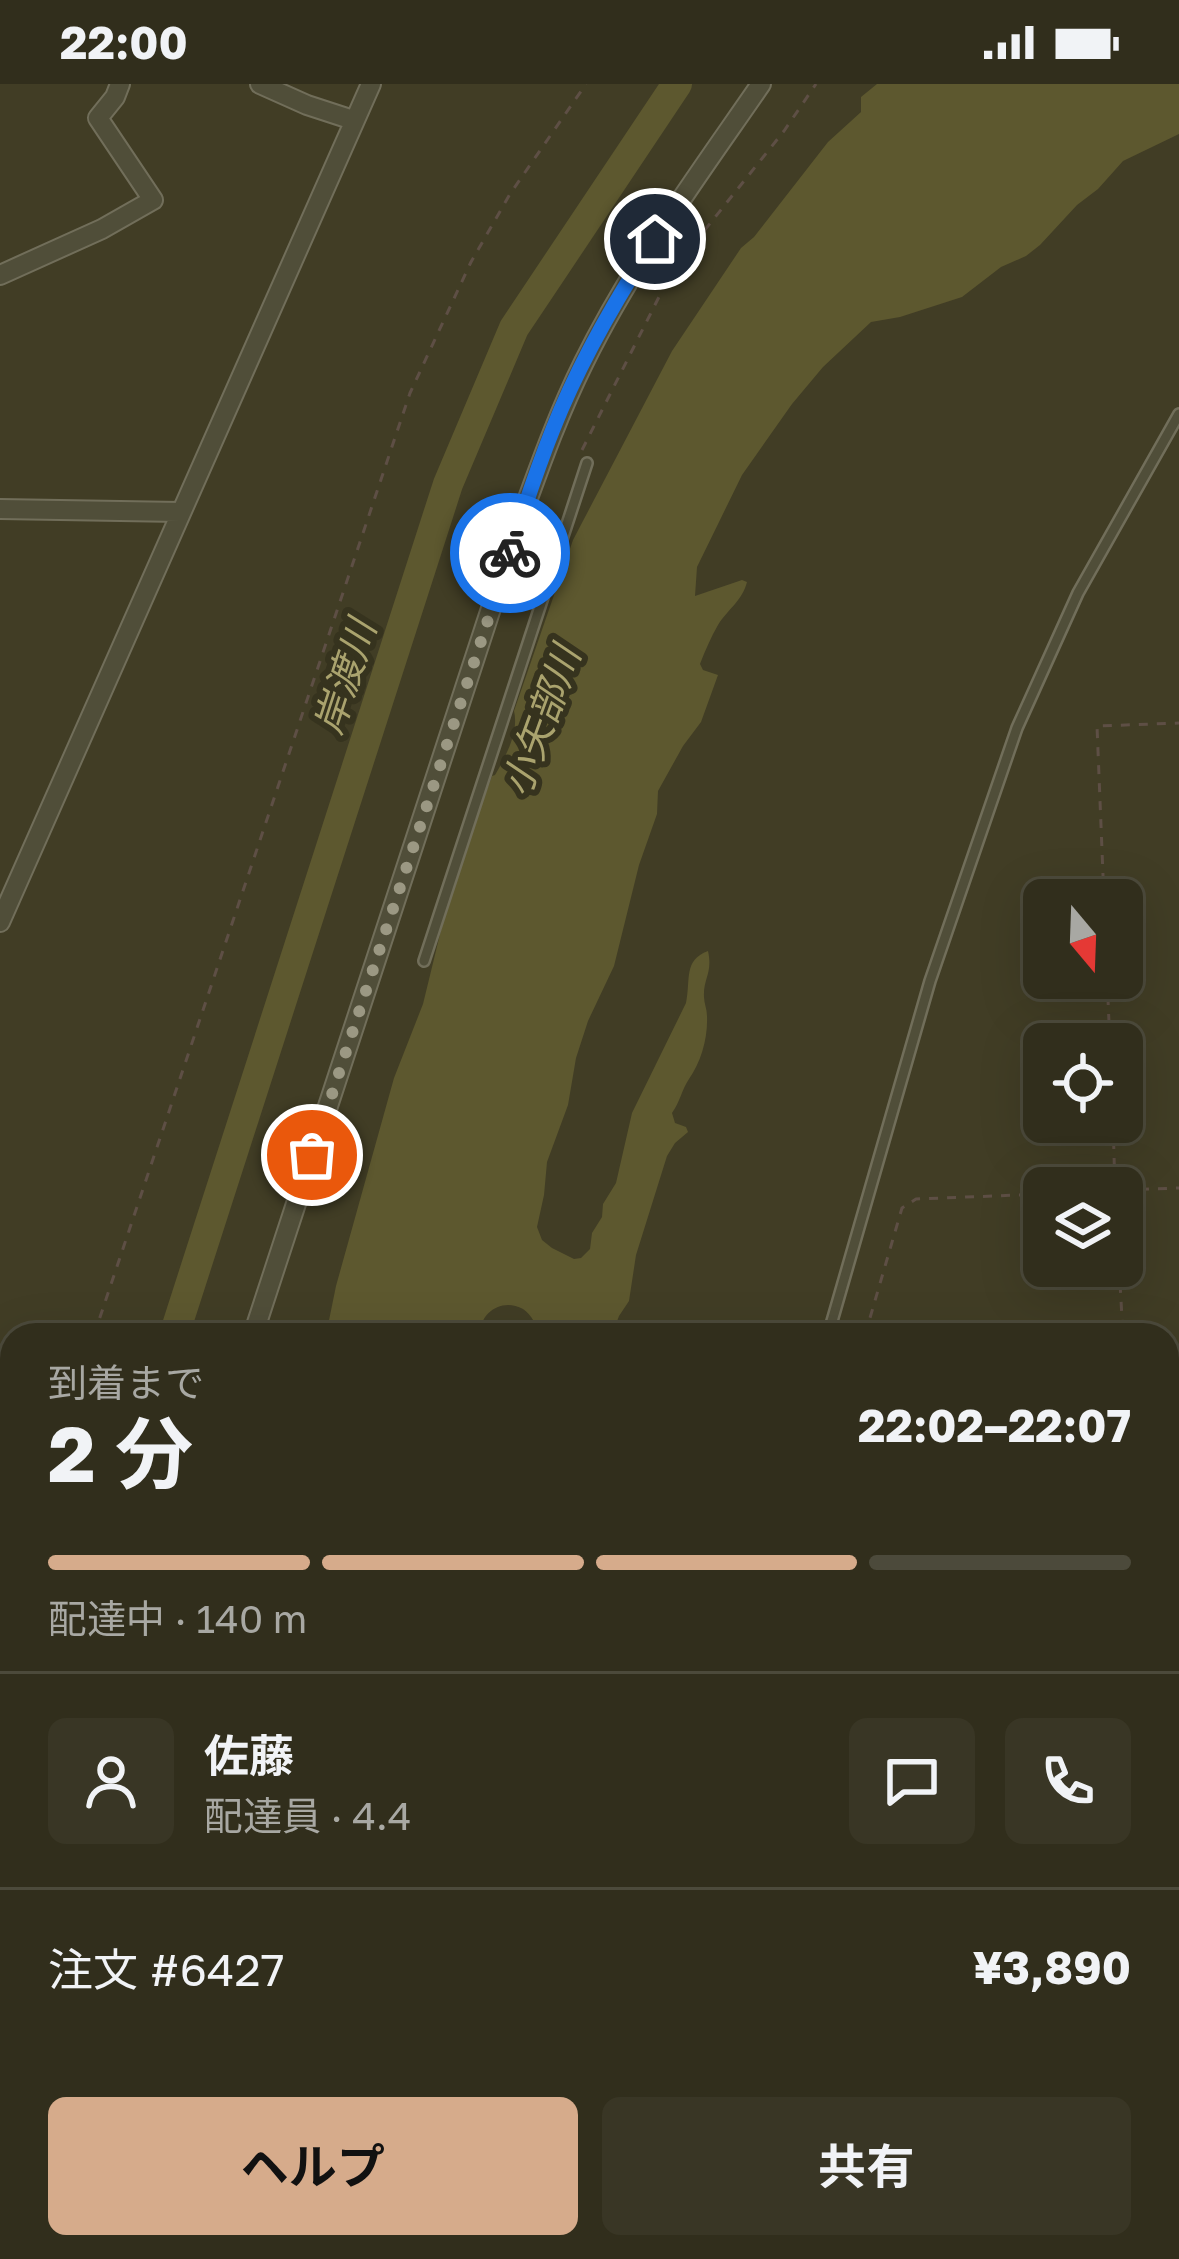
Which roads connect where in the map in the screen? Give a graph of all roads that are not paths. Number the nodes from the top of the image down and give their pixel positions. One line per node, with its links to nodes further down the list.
1 (120, 84): 6 (street)
2 (260, 84): 5 (street)
3 (371, 84): 5 (street)
4 (761, 84): 13 (street)
5 (353, 120): 10 (street)
6 (0, 275)
7 (1179, 414): 14 (lane)
8 (587, 463): 12 (lane)
9 (0, 509): 10 (street)
10 (180, 512): 11 (street)
11 (0, 922)
12 (424, 961)
13 (257, 1323)
14 (831, 1323)

